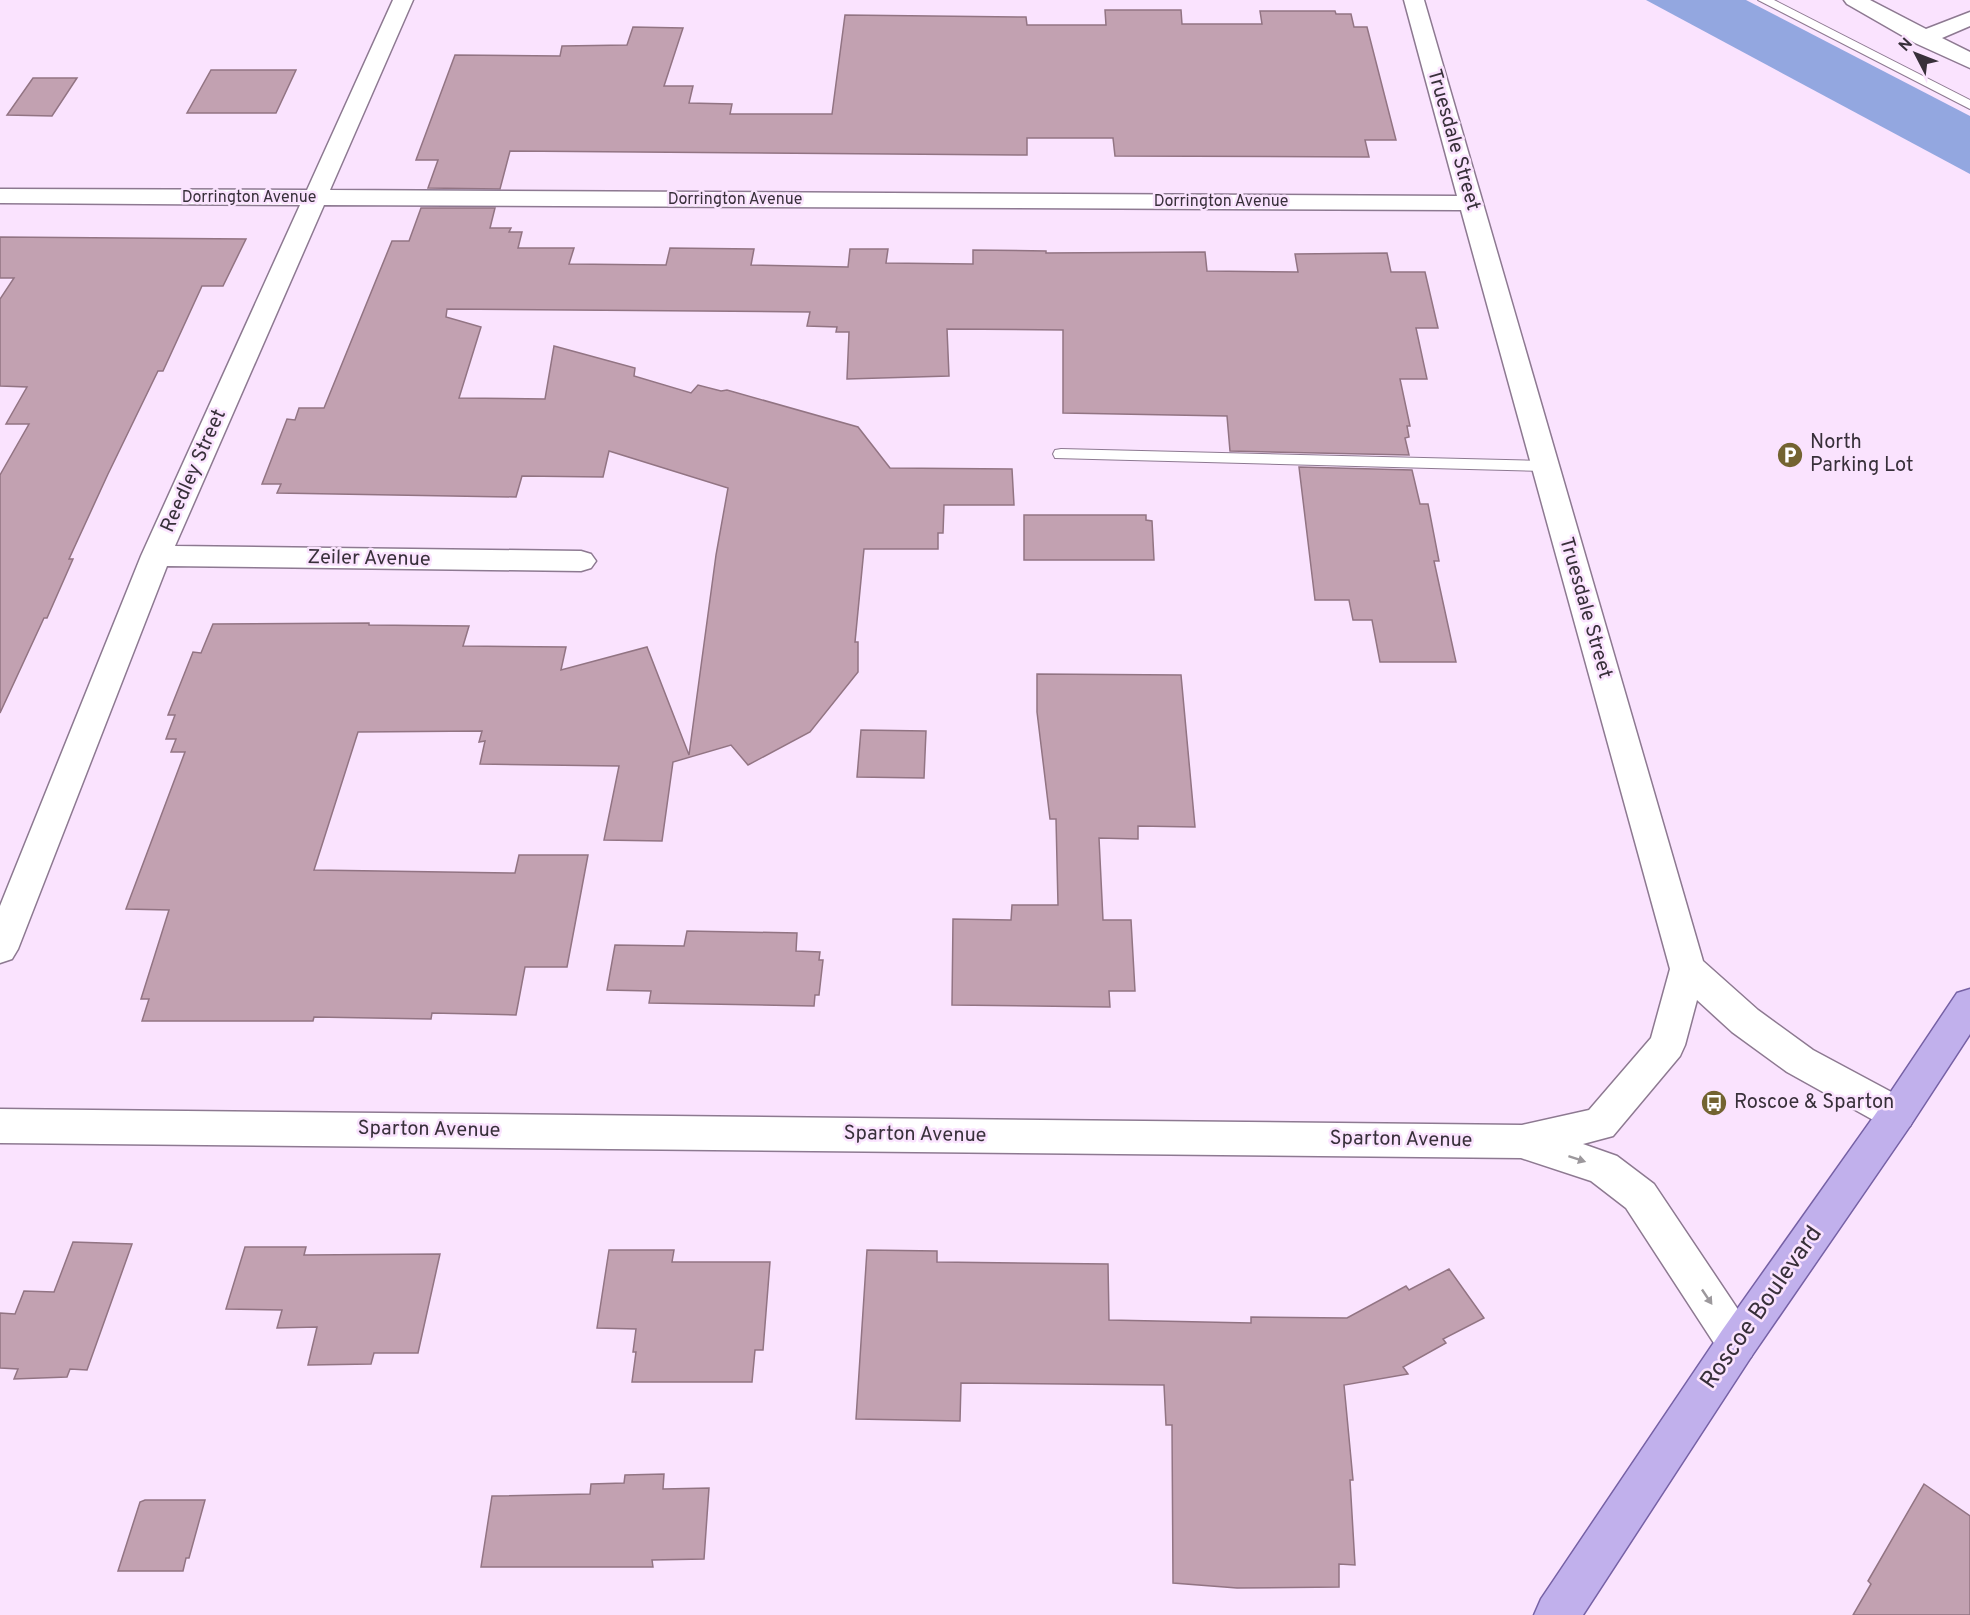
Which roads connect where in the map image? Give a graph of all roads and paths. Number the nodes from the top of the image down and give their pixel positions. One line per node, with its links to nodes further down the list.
1 (403, 0): 10 (street, Reedley Street)
2 (1414, 0): 11 (street, Truesdale Street)
3 (1764, 0): 8 (lane)
4 (1854, 0): 6 (street)
5 (1970, 18): 6 (street)
6 (1923, 38): 7 (street)
7 (1970, 61)
8 (1970, 105)
9 (0, 196): 10 (street, Dorrington Avenue)
10 (315, 198): 11 (street, Dorrington Avenue); 14 (street, Reedley Street)
11 (1470, 203): 13 (street, Truesdale Street)
12 (1061, 454): 13 (lane)
13 (1545, 466): 17 (street, Truesdale Street)
14 (156, 556): 15 (street, Zeiler Avenue); 16 (street, Reedley Street)
15 (581, 561)
16 (0, 949)
17 (1688, 969): 19 (street); 21 (street)
18 (1970, 1004): 19 (main road, Roscoe Boulevard)
19 (1897, 1114): 22 (main road, Roscoe Boulevard)
20 (0, 1126): 21 (street, Sparton Avenue)
21 (1521, 1141): 22 (street, Sparton Avenue, one-way to 22)
22 (1737, 1342): 23 (main road, Roscoe Boulevard)
23 (1557, 1615)

